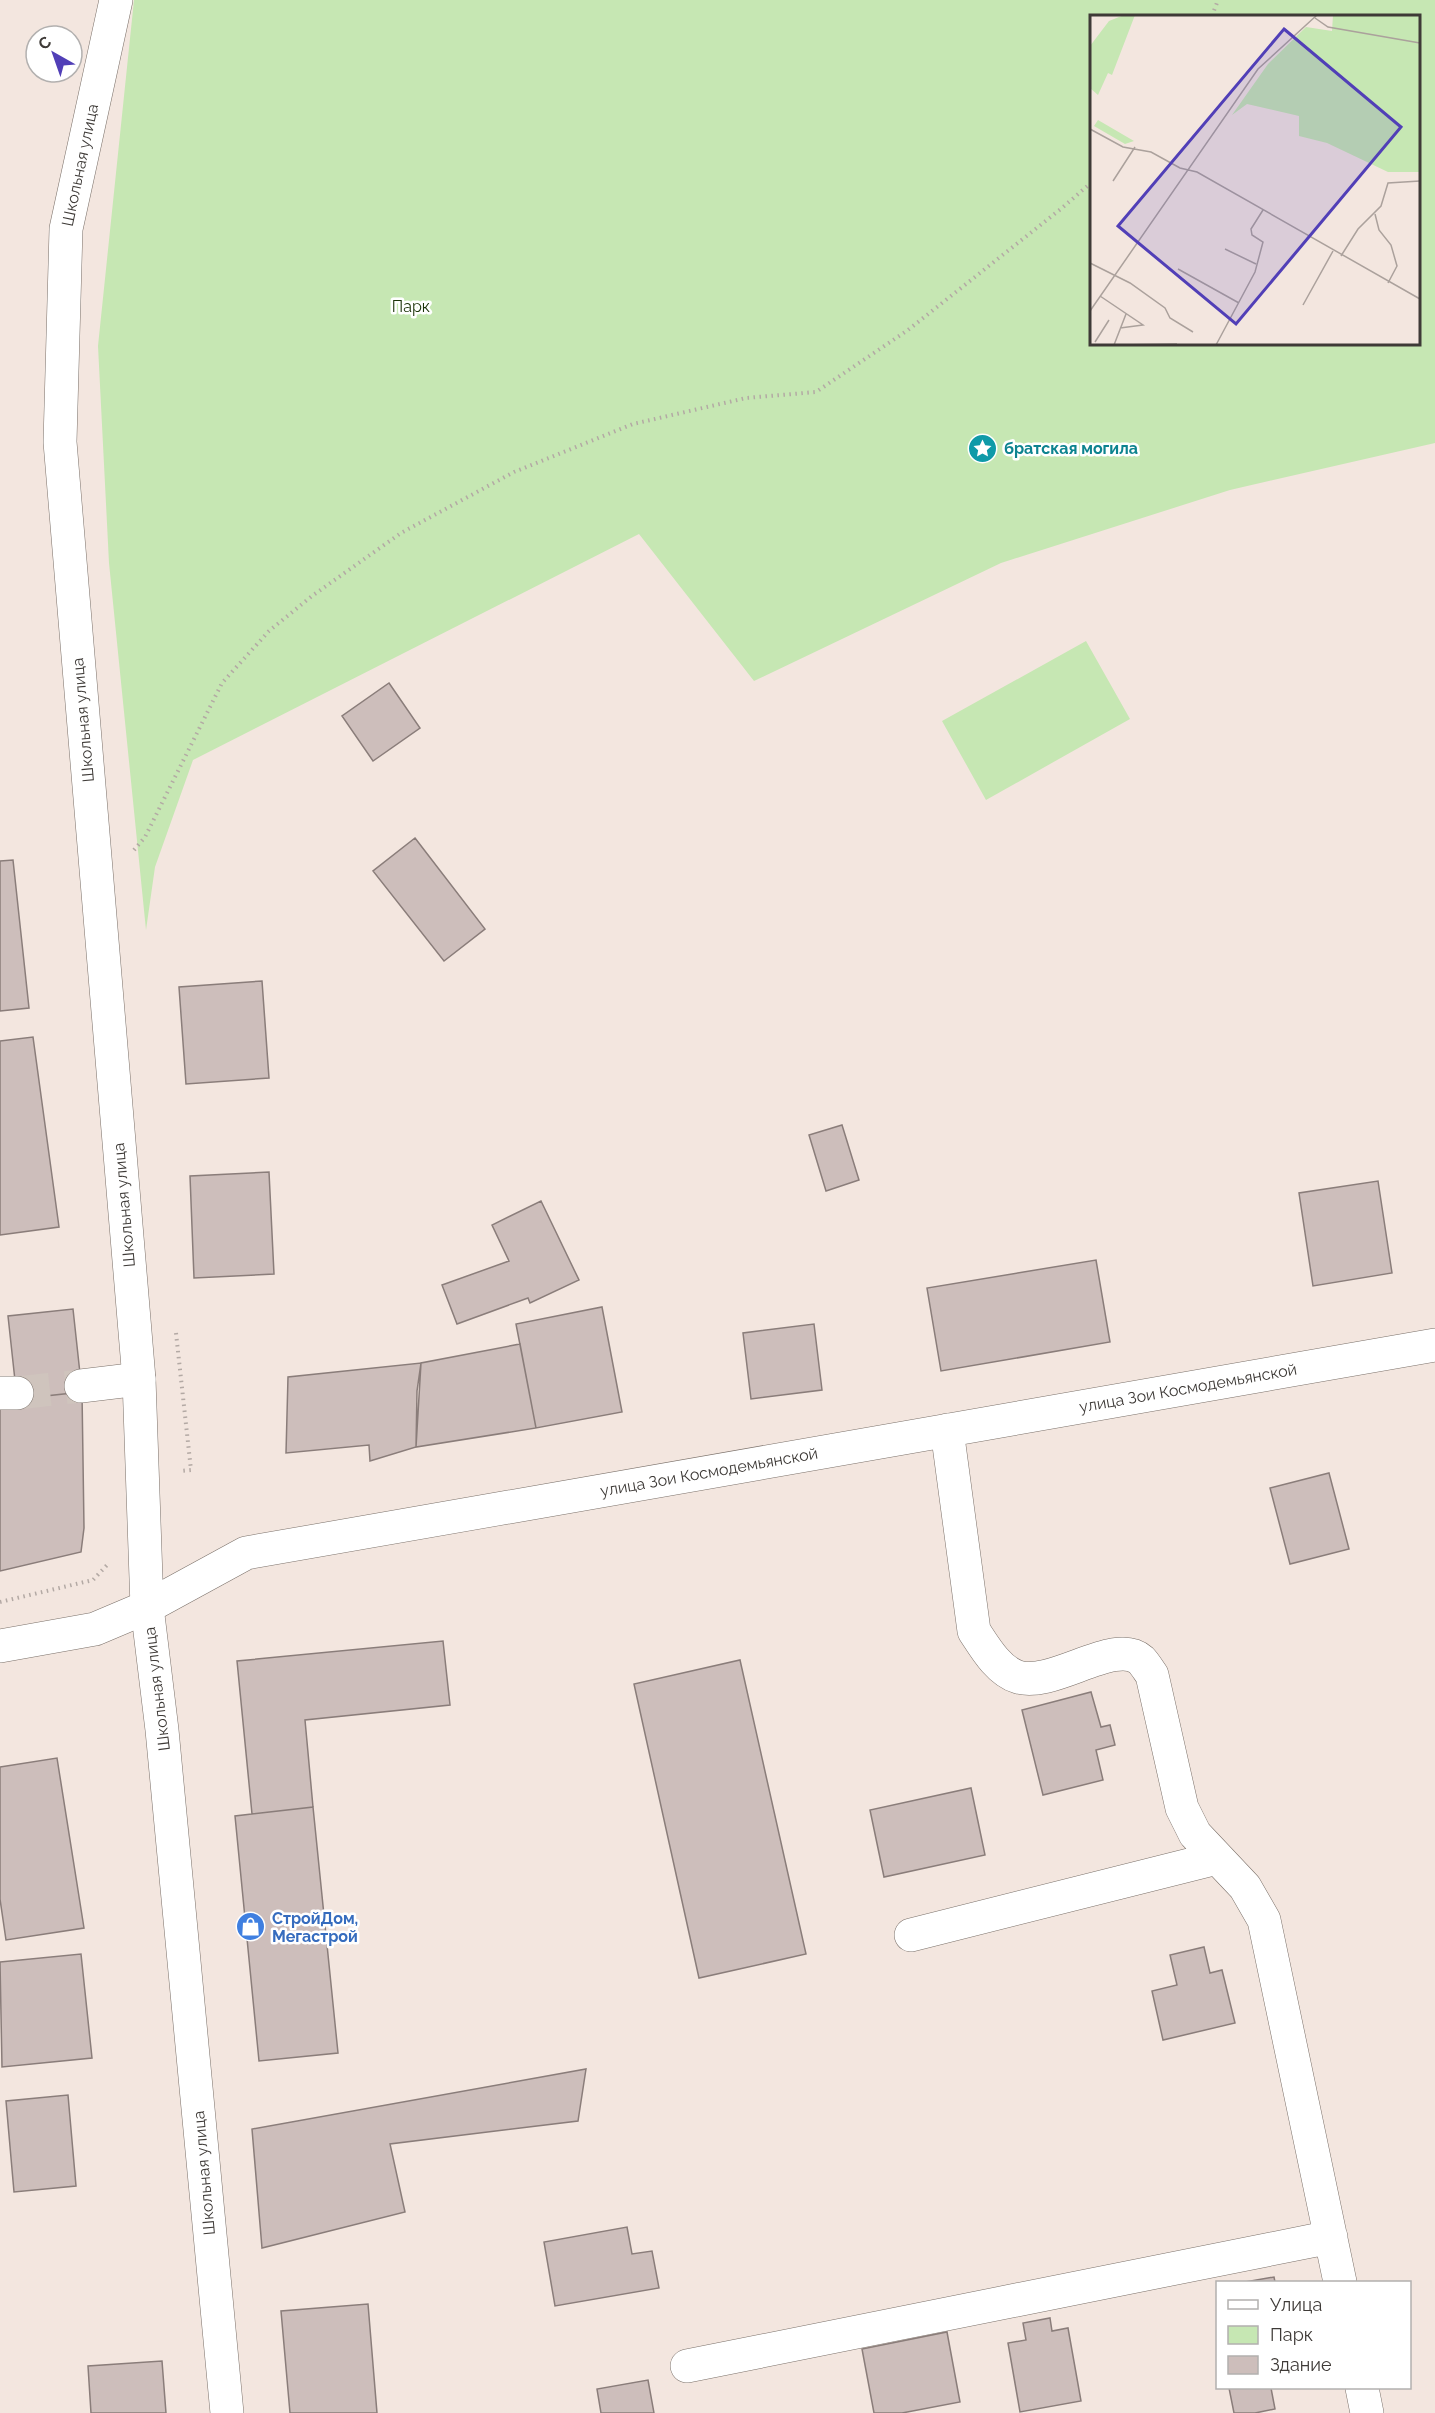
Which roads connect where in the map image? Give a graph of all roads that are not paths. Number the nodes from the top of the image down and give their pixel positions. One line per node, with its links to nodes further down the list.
1 (116, 0): 3 (main road, Школьная улица)
2 (1435, 1345): 5 (main road, улица Зои Космодемьянской)
3 (139, 1379): 4 (main road); 6 (main road, Школьная улица)
4 (81, 1386)
5 (947, 1430): 6 (main road, улица Зои Космодемьянской); 8 (main road)
6 (147, 1607): 7 (main road, улица Зои Космодемьянской); 14 (main road, Школьная улица)
7 (0, 1646)
8 (1217, 1858): 9 (main road); 10 (main road)
9 (911, 1935)
10 (1330, 2237): 11 (main road); 12 (main road)
11 (1340, 2281)
12 (687, 2366)
13 (1362, 2389): 15 (main road)
14 (227, 2413)
15 (1367, 2413)

